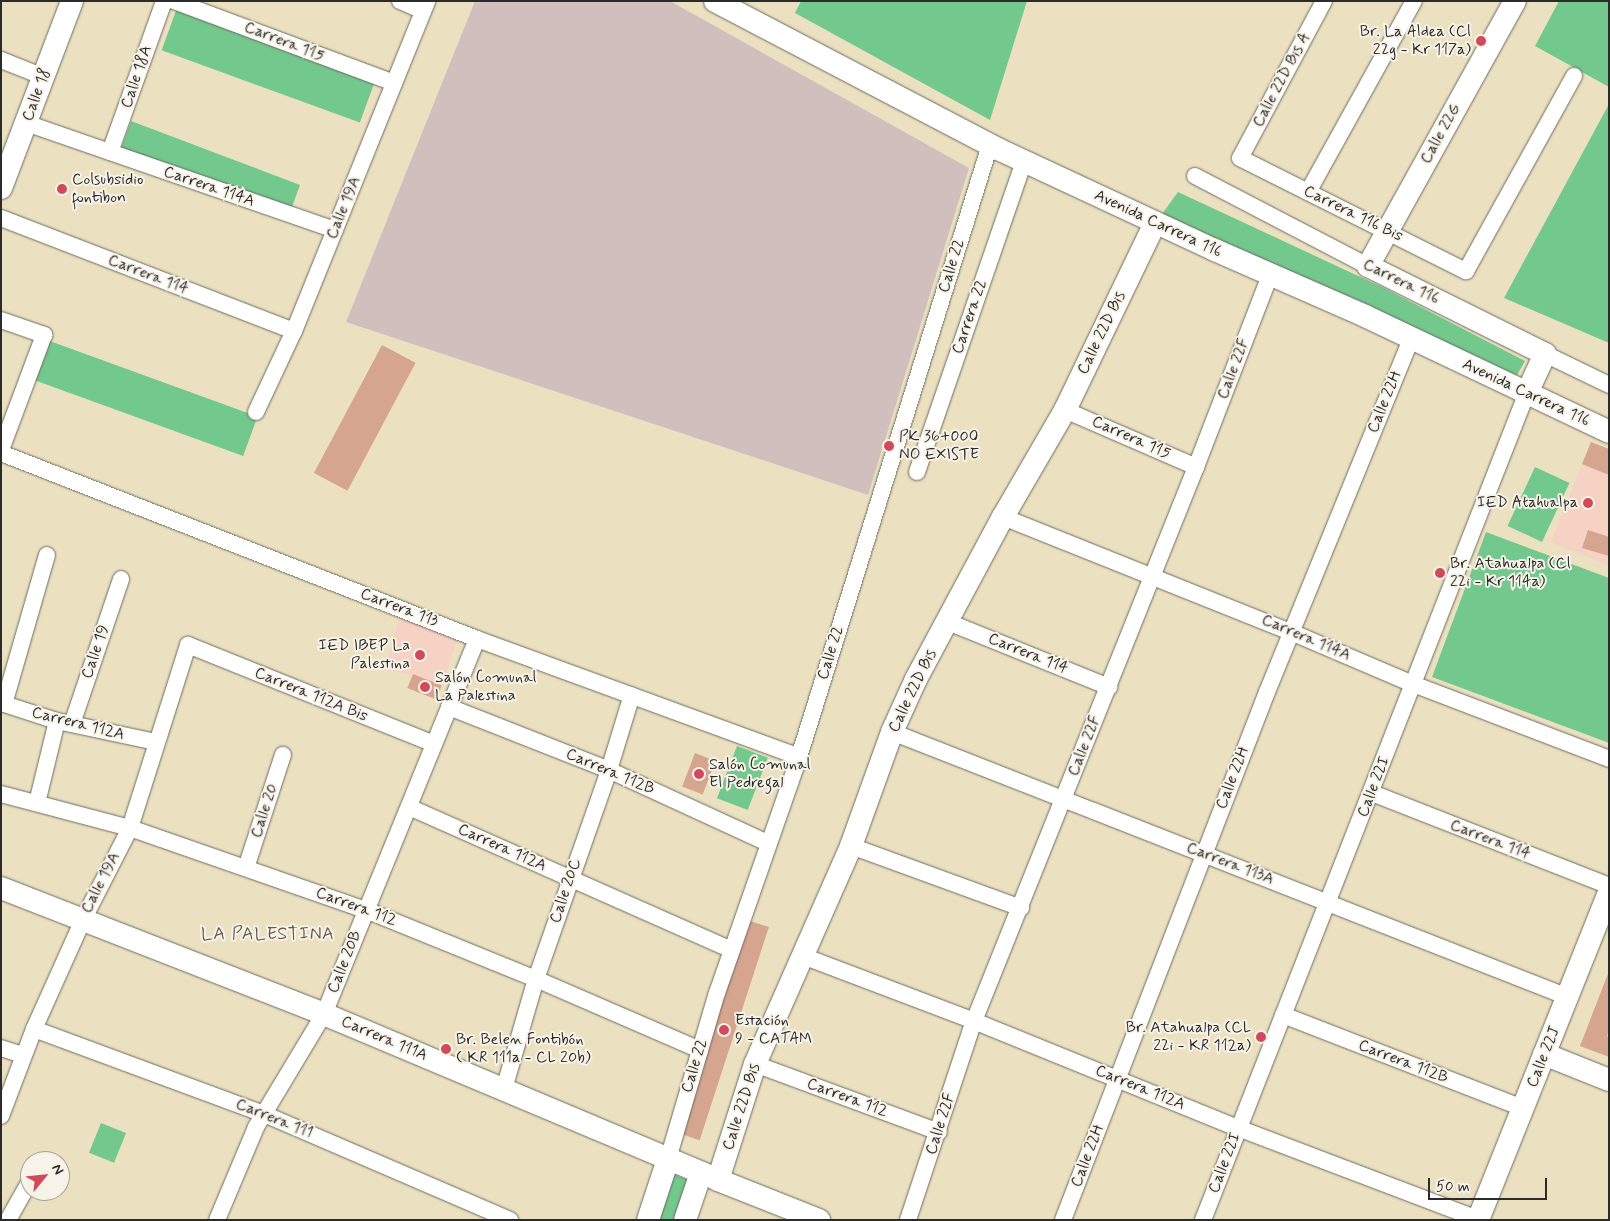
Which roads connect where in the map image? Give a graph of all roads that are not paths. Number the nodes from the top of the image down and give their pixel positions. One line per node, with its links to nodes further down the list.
1 (72, 1): 12 (street, Calle 18)
2 (164, 1): 16 (street, Calle 18A)
3 (174, 1): 13 (street, Carrera 115)
4 (400, 1): 9 (street)
5 (715, 1): 15 (street, Avenida Carrera 116)
6 (1324, 1): 17 (street, Calle 22D Bis A)
7 (1414, 1): 21 (street)
8 (1515, 1): 25 (street, Calle 22G)
9 (425, 6): 13 (street, Calle 19A)
10 (1, 60): 12 (street)
11 (1574, 76): 25 (street, Carrera 116 Bis)
12 (44, 77): 14 (street, Calle 18)
13 (394, 83): 24 (street, Calle 19A)
14 (26, 124): 16 (street, Carrera 114A); 20 (street, Calle 18)
15 (990, 145): 18 (street, Avenida Carrera 116); 58 (street, Calle 22)
16 (110, 152): 24 (street, Carrera 114A)
17 (1240, 158): 21 (street, Carrera 116 Bis)
18 (1024, 161): 23 (street, Avenida Carrera 116); 39 (street, Carrera 22)
19 (1195, 176): 26 (street, Carrera 116)
20 (1, 188)
21 (1308, 192): 25 (street, Carrera 116 Bis)
22 (1, 218): 29 (street, Carrera 114)
23 (1155, 223): 27 (street, Avenida Carrera 116); 34 (street, Calle 22D Bis)
24 (334, 230): 29 (street, Calle 19A)
25 (1387, 231): 26 (street, Calle 22G)
26 (1368, 266): 31 (street, Carrera 116)
27 (1270, 275): 30 (street, Avenida Carrera 116); 38 (street, Calle 22F)
28 (1, 320): 37 (street)
29 (294, 331): 35 (street, Calle 19A)
30 (1411, 339): 33 (street, Avenida Carrera 116); 45 (street, Calle 22H)
31 (1545, 354): 32 (street, Carrera 116); 33 (street, Calle 22I)
32 (1609, 385)
33 (1526, 395): 36 (street, Avenida Carrera 116); 48 (street, Calle 22I)
34 (1065, 410): 38 (street, Carrera 115); 40 (street, Calle 22D Bis)
35 (256, 412)
36 (1609, 432)
37 (1, 451): 46 (street, Carrera 113)
38 (1196, 467): 42 (street, Calle 22F)
39 (917, 472)
40 (1002, 517): 42 (street, Carrera 114A); 44 (street, Calle 22D Bis)
41 (47, 555): 51 (street)
42 (1151, 576): 45 (street, Carrera 114A); 49 (street, Calle 22F)
43 (121, 579): 53 (street, Calle 19)
44 (948, 622): 49 (street, Carrera 114); 54 (street, Calle 22D Bis)
45 (1291, 632): 48 (street, Carrera 114A); 69 (street, Calle 22H)
46 (477, 639): 50 (street, Carrera 113); 52 (street, Calle 20B)
47 (188, 645): 55 (street, Calle 19A); 56 (street, Carrera 112A Bis)
48 (1413, 684): 59 (street, Carrera 114A); 61 (street, Calle 22I)
49 (1109, 687): 63 (street, Calle 22F)
50 (632, 694): 58 (street, Carrera 113); 60 (street, Calle 20C)
51 (2, 703): 53 (street, Carrera 112A)
52 (449, 707): 56 (street, Calle 20B); 60 (street, Carrera 112B)
53 (65, 722): 55 (street, Carrera 112A); 64 (street, Calle 19)
54 (892, 732): 63 (street, Carrera 113A); 68 (street, Calle 22D Bis)
55 (156, 742): 66 (street, Calle 19A)
56 (434, 744): 65 (street, Calle 20B)
57 (283, 755): 70 (street, Calle 20)
58 (799, 757): 67 (street, Calle 22)
59 (1609, 759)
60 (609, 770): 67 (street, Carrera 112B); 71 (street, Calle 20C)
61 (1372, 793): 72 (street, Carrera 114); 75 (street, Calle 22I)
62 (1, 794): 64 (street, Carrera 112)
63 (1064, 799): 69 (street, Carrera 113A); 76 (street, Calle 22F)
64 (37, 803): 66 (street, Carrera 112)
65 (409, 807): 71 (street, Carrera 112A); 77 (street, Calle 20B)
66 (130, 828): 70 (street, Carrera 112); 78 (street, Calle 19A)
67 (768, 843): 79 (street, Calle 22)
68 (851, 846): 76 (street); 80 (street, Calle 22D Bis)
69 (1203, 854): 75 (street, Carrera 113A); 92 (street, Calle 22H)
70 (246, 868): 77 (street, Carrera 112)
71 (571, 878): 79 (street, Carrera 112A); 81 (street, Calle 20C)
72 (1609, 886)
73 (1, 888): 78 (street, Carrera 111A)
74 (1609, 893): 82 (street, Calle 22J)
75 (1327, 902): 82 (street, Carrera 113A); 84 (street, Calle 22I)
76 (1021, 908): 85 (street, Calle 22F)
77 (366, 910): 81 (street, Carrera 112); 83 (street, Calle 20B)
78 (83, 920): 83 (street, Carrera 111A); 86 (street, Calle 19A)
79 (732, 950): 88 (street, Calle 22)
80 (803, 956): 85 (street, Carrera 112A); 91 (street, Calle 22D Bis)
81 (536, 979): 88 (street, Carrera 112); 94 (street, Calle 20C)
82 (1568, 997): 90 (street, Calle 22J)
83 (324, 1014): 94 (street, Carrera 111A); 96 (street, Calle 20B)
84 (1283, 1015): 95 (street, Carrera 112B); 98 (street, Calle 22I)
85 (974, 1021): 92 (street, Carrera 112A); 99 (street, Calle 22F)
86 (34, 1029): 89 (street, Calle 19A); 96 (street, Carrera 111)
87 (1, 1048): 89 (street)
88 (700, 1050): 100 (street, Calle 22)
89 (23, 1054): 97 (street, Calle 19A)
90 (1544, 1054): 93 (street); 95 (street, Calle 22J)
91 (755, 1064): 99 (street, Carrera 112); 101 (street, Calle 22D Bis)
92 (1117, 1079): 98 (street, Carrera 112A); 111 (street, Calle 22H)
93 (1609, 1080)
94 (504, 1089): 100 (street, Carrera 111A)
95 (1523, 1108): 103 (street, Calle 22J)
96 (264, 1114): 105 (street, Calle 20B); 106 (street, Carrera 111)
97 (1, 1116)
98 (1238, 1128): 103 (street, Carrera 112A); 112 (street, Calle 22I)
99 (939, 1132): 110 (street, Calle 22F)
100 (668, 1159): 101 (street, Carrera 111A); 107 (street)
101 (709, 1176): 108 (street, Calle 22D Bis); 109 (street, Carrera 111A)
102 (20, 1199): 104 (street)
103 (1478, 1219)
104 (8, 1220)
105 (216, 1220)
106 (510, 1220)
107 (648, 1220)
108 (685, 1220)
109 (819, 1220)
110 (908, 1220)
111 (1063, 1220)
112 (1203, 1220)

